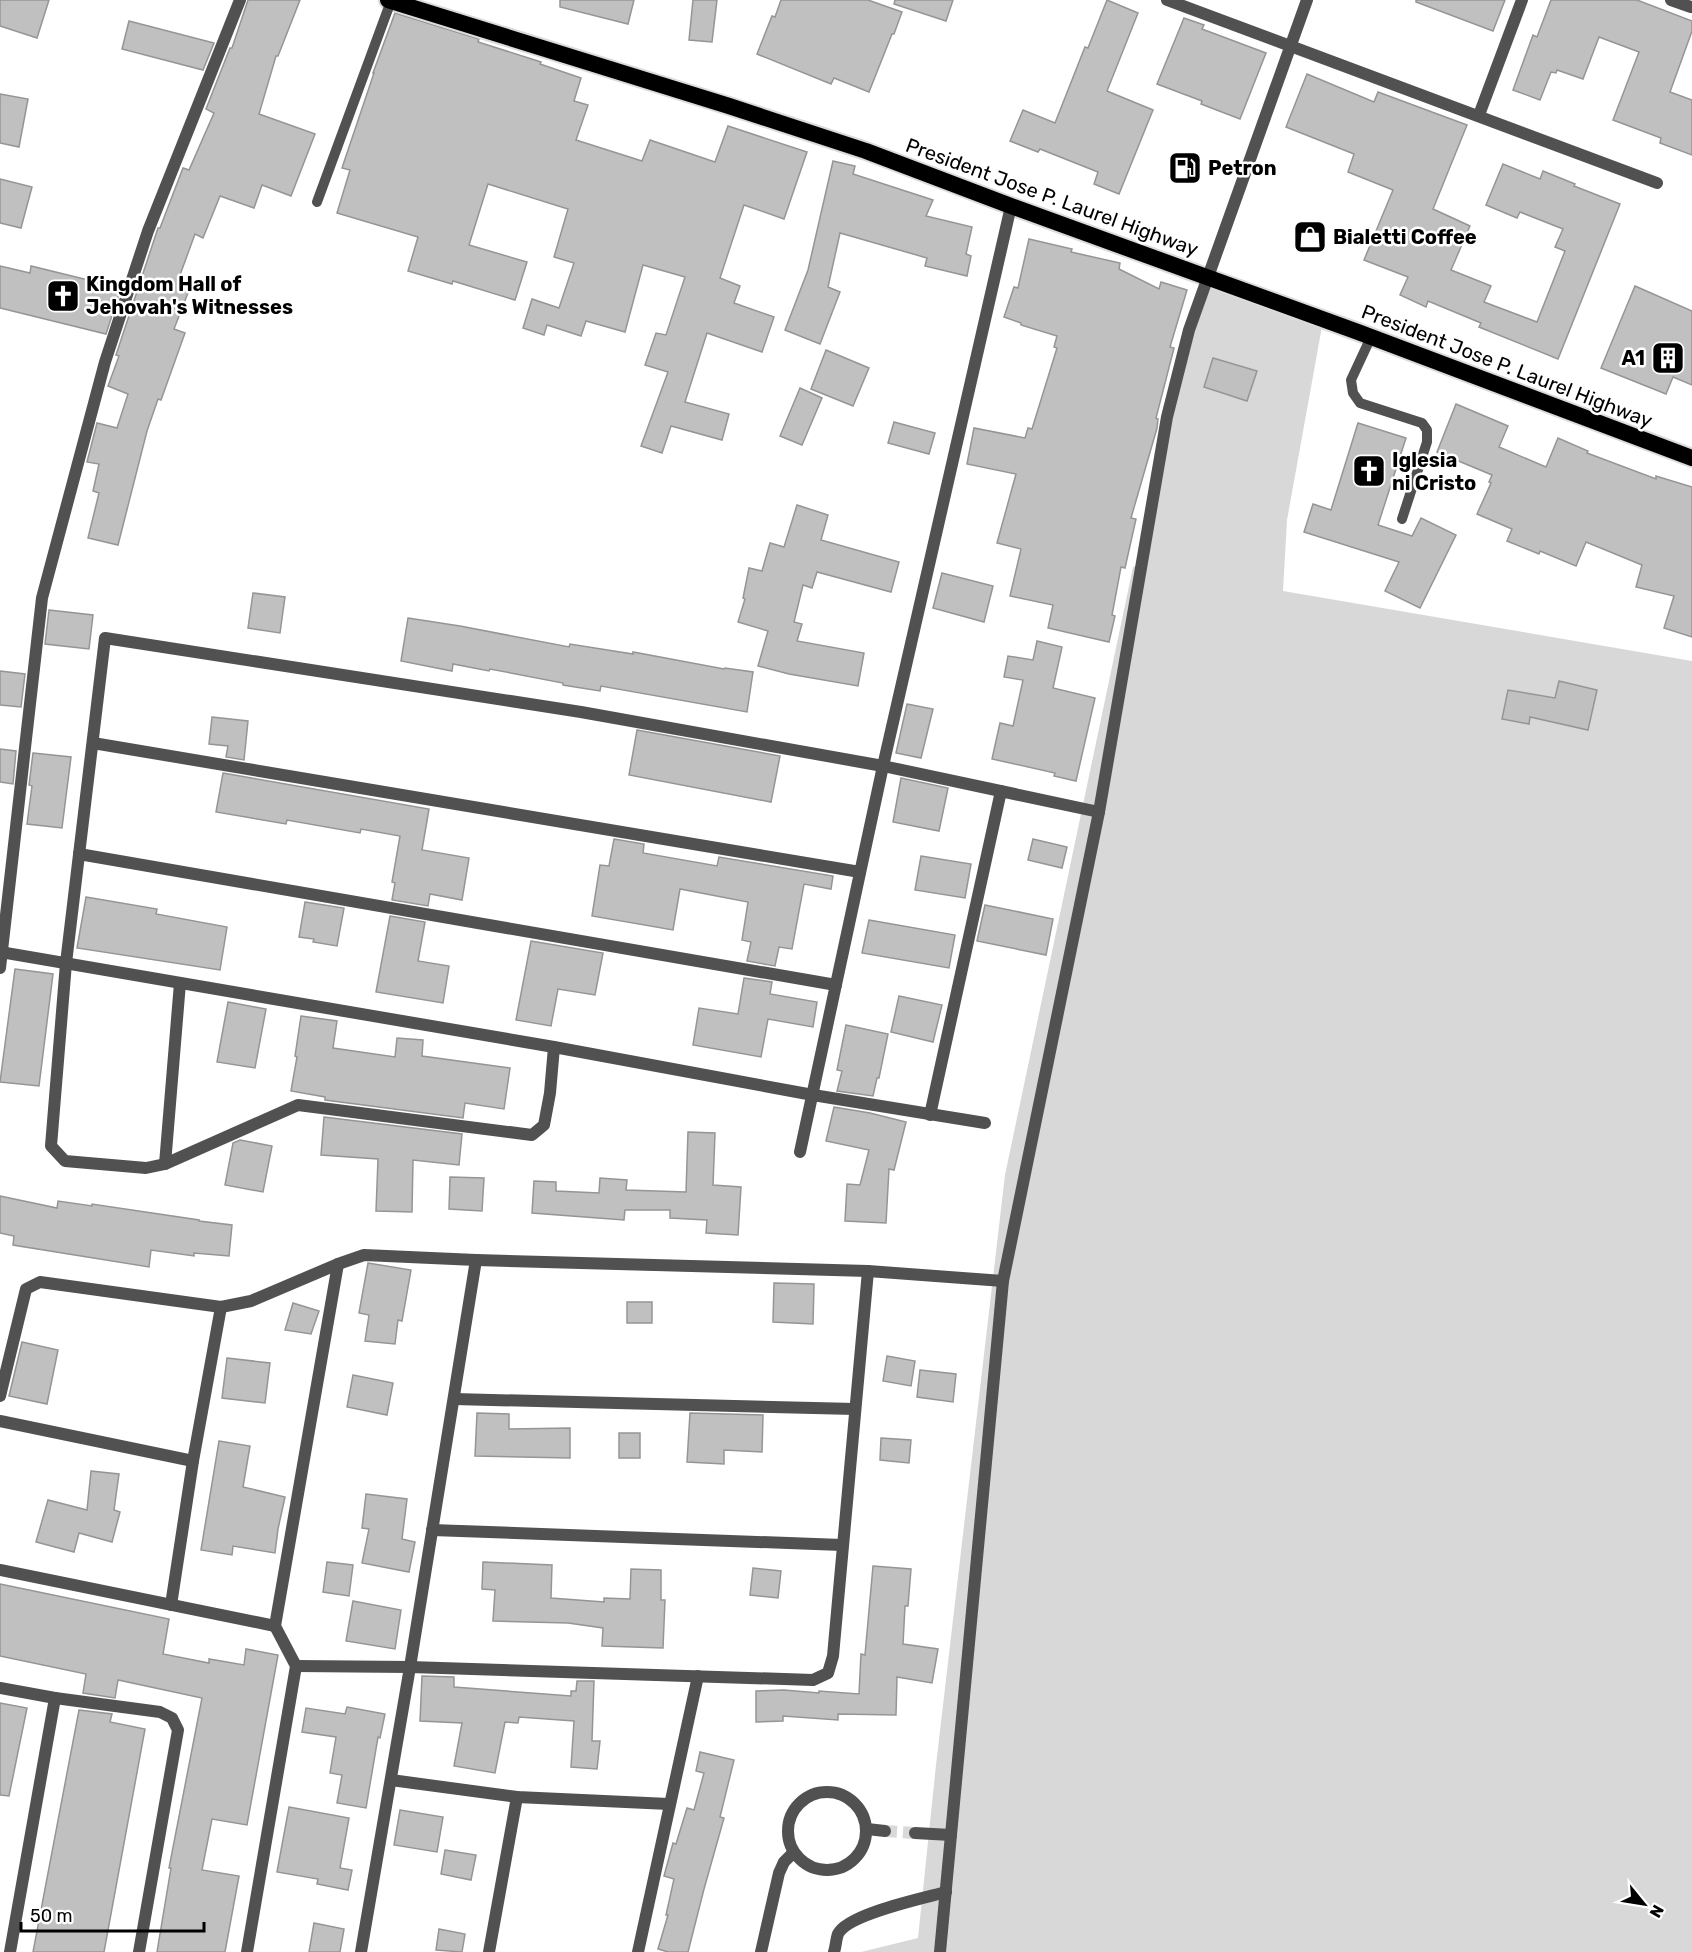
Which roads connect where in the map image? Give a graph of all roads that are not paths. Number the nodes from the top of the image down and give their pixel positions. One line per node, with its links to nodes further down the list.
1 (240, 0): 23 (street)
2 (390, 0): 11 (lane); 12 (highway, President Jose P. Laurel Highway)
3 (1167, 0): 8 (street)
4 (1307, 0): 8 (street)
5 (1522, 0): 9 (street)
6 (1671, 0): 7 (street)
7 (1691, 7)
8 (1290, 45): 9 (street); 13 (street)
9 (1479, 115): 10 (street)
10 (1657, 183)
11 (317, 202)
12 (1011, 206): 13 (highway, President Jose P. Laurel Highway); 18 (street)
13 (1208, 278): 14 (highway, President Jose P. Laurel Highway); 20 (street)
14 (1371, 337): 15 (highway, President Jose P. Laurel Highway); 16 (lane)
15 (1692, 458)
16 (1402, 519)
17 (93, 743): 18 (street); 21 (street); 22 (street)
18 (883, 766): 19 (street); 22 (street)
19 (1002, 791): 20 (street); 30 (street)
20 (1098, 812): 37 (street)
21 (79, 854): 24 (street); 27 (street)
22 (860, 872): 27 (street)
23 (1, 952): 24 (street); 25 (street)
24 (66, 963): 26 (street); 33 (street)
25 (0, 968)
26 (180, 982): 28 (street); 33 (street)
27 (836, 984): 29 (street)
28 (554, 1047): 29 (street); 33 (street)
29 (813, 1095): 30 (street); 32 (street)
30 (930, 1115): 31 (street)
31 (985, 1123)
32 (800, 1152)
33 (165, 1164)
34 (476, 1260): 35 (street); 36 (street); 40 (street)
35 (338, 1264): 38 (street); 48 (street)
36 (868, 1271): 37 (street); 41 (street)
37 (1003, 1281): 60 (street)
38 (220, 1307): 39 (street); 43 (street)
39 (0, 1396)
40 (454, 1399): 41 (street); 44 (street)
41 (855, 1409): 45 (street)
42 (0, 1421): 43 (street)
43 (193, 1461): 47 (street)
44 (432, 1530): 45 (street); 50 (street)
45 (842, 1545): 51 (street)
46 (0, 1570): 47 (street)
47 (171, 1605): 48 (street)
48 (275, 1626): 49 (street)
49 (296, 1666): 50 (street); 65 (street)
50 (410, 1667): 51 (street); 54 (street)
51 (698, 1676): 56 (street)
52 (0, 1688): 53 (street)
53 (56, 1698): 63 (street); 64 (street)
54 (391, 1780): 55 (street); 66 (street)
55 (517, 1797): 56 (street); 67 (street)
56 (669, 1804): 68 (street)
57 (867, 1829): 58 (street); 61 (street); 61 (street)
58 (885, 1831)
59 (915, 1833): 60 (street)
60 (951, 1835): 62 (street)
61 (793, 1852): 69 (street)
62 (946, 1892): 70 (street); 71 (street)
63 (10, 1952)
64 (139, 1952)
65 (246, 1952)
66 (361, 1952)
67 (489, 1952)
68 (638, 1952)
69 (761, 1952)
70 (834, 1952)
71 (940, 1952)

